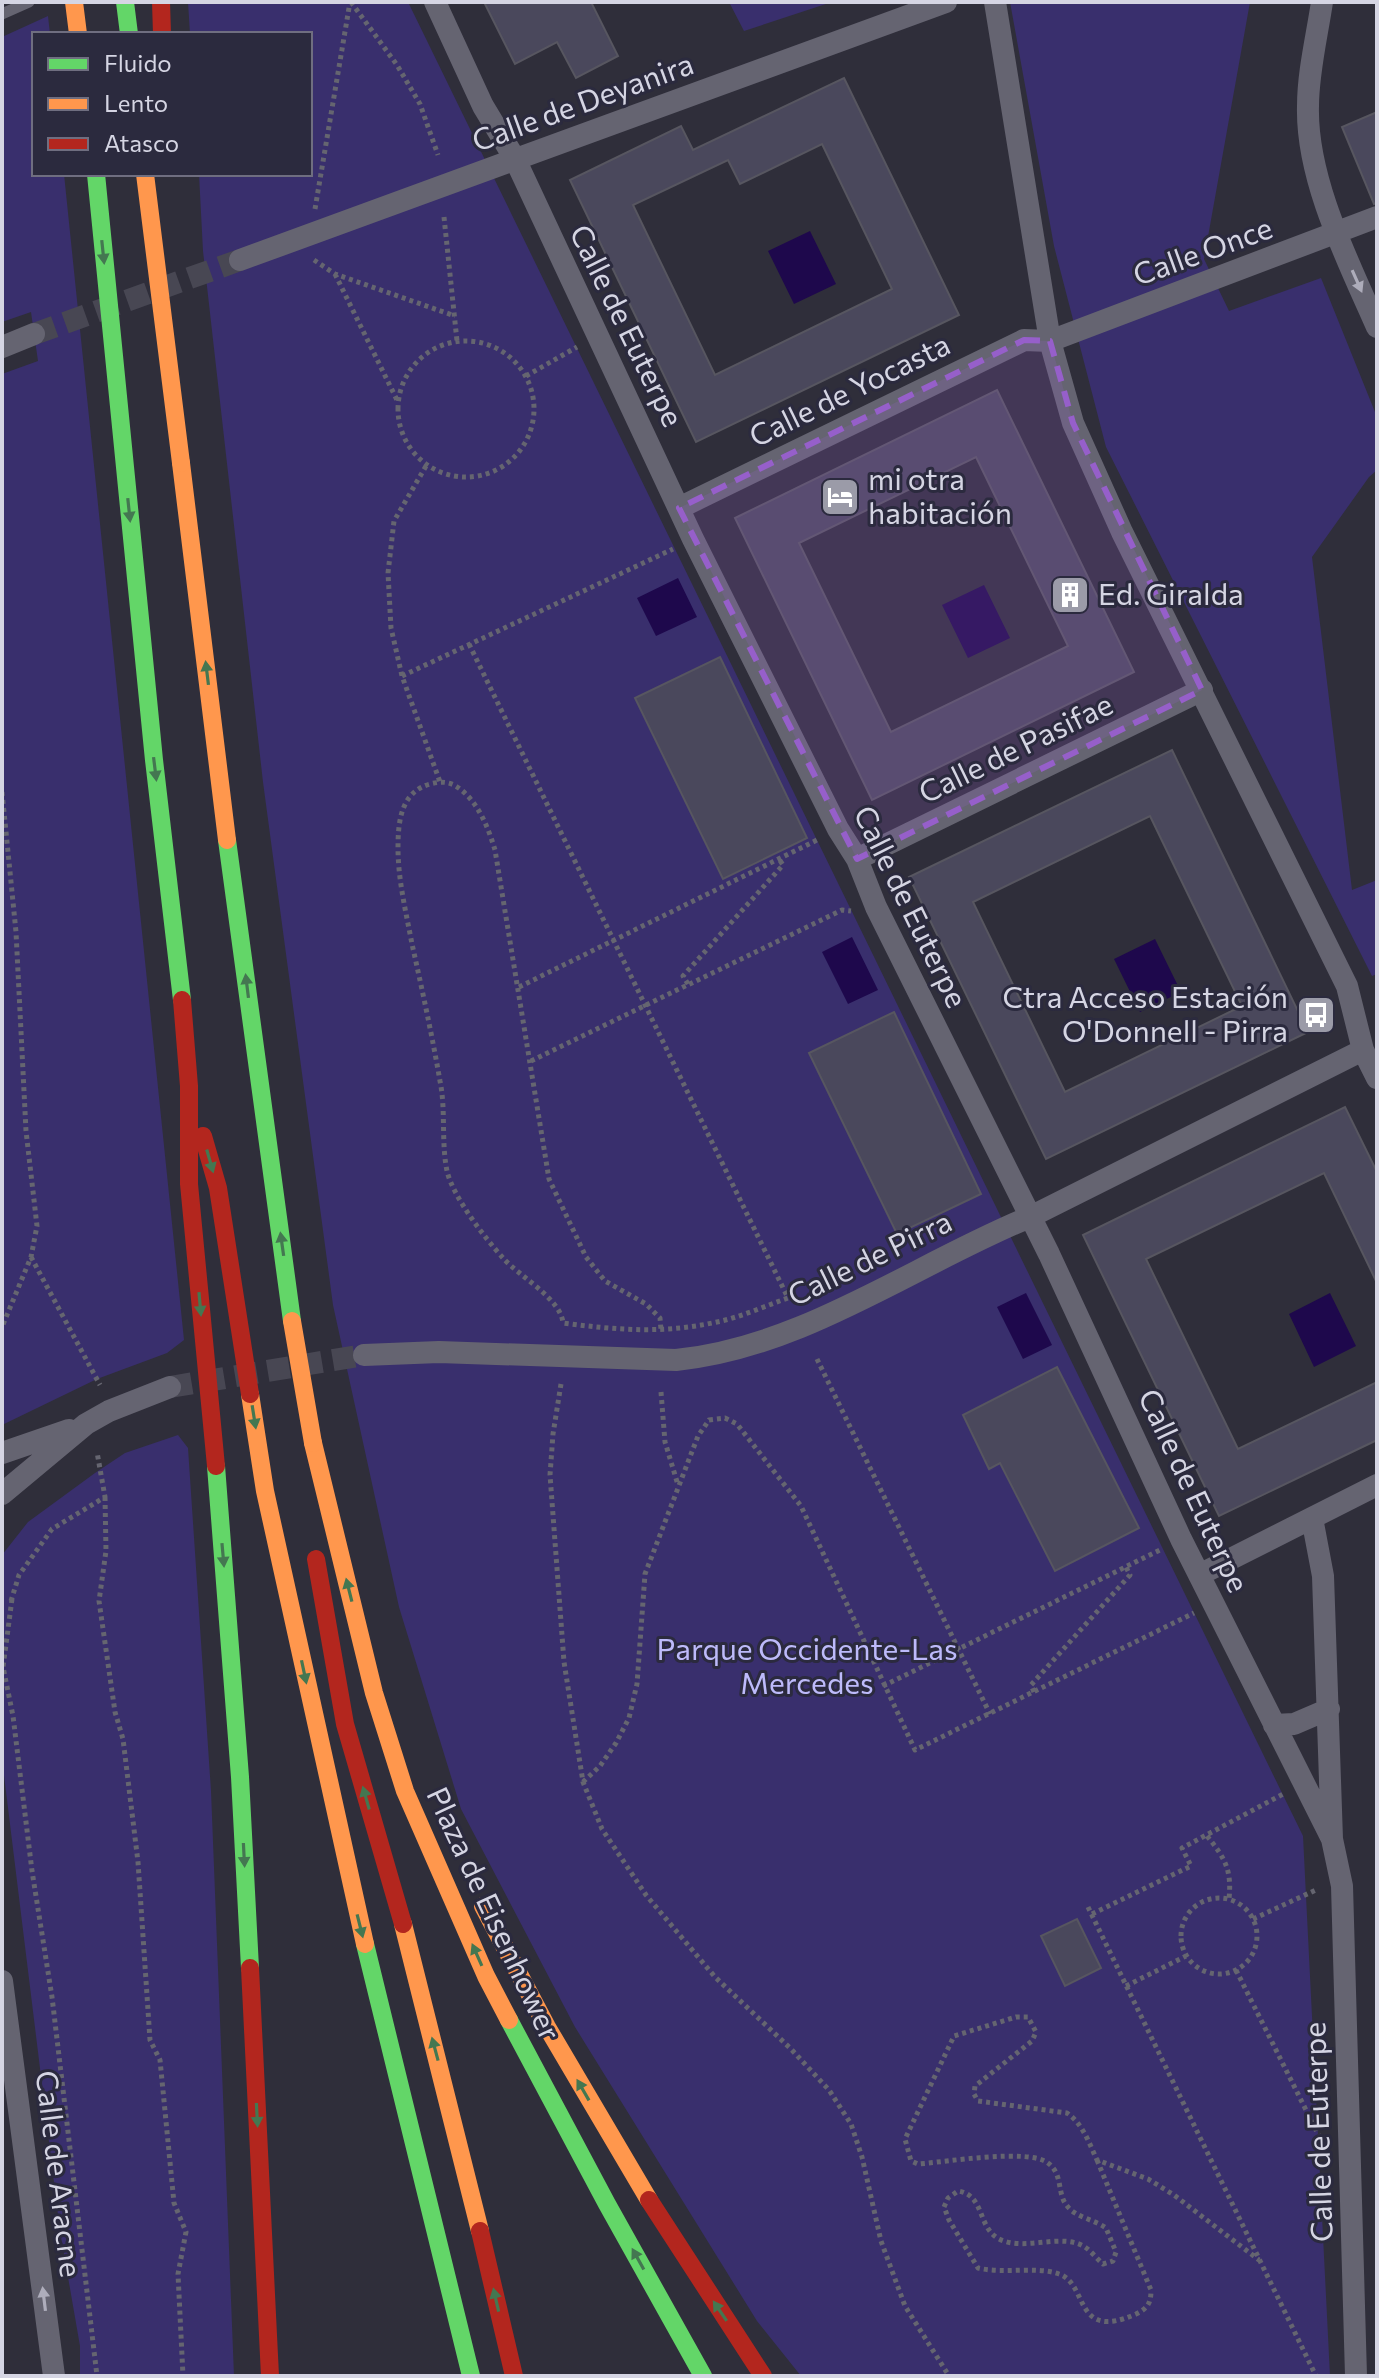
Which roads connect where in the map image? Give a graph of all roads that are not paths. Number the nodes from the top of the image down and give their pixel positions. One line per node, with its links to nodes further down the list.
1 (29, 2): 9 (lane)
2 (74, 2): 10 (highway)
3 (125, 2): 11 (highway)
4 (161, 2): 12 (highway)
5 (435, 2): 13 (street, Calle de Euterpe)
6 (946, 2): 13 (street, Calle de Deyanira)
7 (995, 2): 22 (street)
8 (1322, 2): 17 (street)
9 (2, 14)
10 (78, 32)
11 (129, 32)
12 (162, 32)
13 (515, 159): 19 (street, Calle de Deyanira); 25 (street, Calle de Euterpe)
14 (96, 176): 30 (highway, one-way to 30)
15 (145, 176): 24 (highway, bridge)
16 (1377, 217): 17 (street, Calle Once)
17 (1336, 234): 20 (street, one-way to 20); 22 (street, Calle Once)
18 (171, 235): 24 (highway, bridge)
19 (240, 260)
20 (1377, 327)
21 (34, 334): 23 (street)
22 (1050, 341): 25 (street, Calle de Yocasta); 26 (street)
23 (2, 347)
24 (181, 463): 35 (highway, one-way to 24, bridge)
25 (679, 508): 27 (street, Calle de Euterpe)
26 (1202, 690): 27 (street, Calle de Pasifae); 28 (street)
27 (857, 859): 31 (street, Calle de Euterpe)
28 (1363, 1050): 29 (street); 31 (street, Calle de Pirra)
29 (1377, 1078)
30 (189, 1086): 51 (highway, one-way to 51); 52 (highway, one-way to 52)
31 (1030, 1217): 32 (street, Calle de Pirra); 42 (street, Calle de Euterpe)
32 (364, 1355)
33 (170, 1387): 34 (street)
34 (86, 1424): 36 (street); 38 (street)
35 (313, 1443): 39 (highway); 43 (highway, Plaza de Eisenhower, one-way to 35)
36 (2, 1453)
37 (1377, 1485): 40 (street)
38 (2, 1494)
39 (313, 1516)
40 (1312, 1518): 42 (street); 44 (street, Calle de Euterpe)
41 (313, 1545): 53 (highway, one-way to 41)
42 (1199, 1575): 45 (street, Calle de Euterpe)
43 (374, 1693): 46 (highway); 54 (highway, Plaza de Eisenhower, one-way to 43)
44 (1329, 1709): 45 (street); 47 (street, Calle de Euterpe)
45 (1274, 1725): 47 (street, Calle de Euterpe)
46 (430, 1802)
47 (1332, 1839): 56 (street, Calle de Euterpe)
48 (472, 1884): 55 (highway, one-way to 48)
49 (2, 1981): 50 (street, Calle de Aracne, one-way to 49)
50 (54, 2376)
51 (270, 2376)
52 (471, 2376)
53 (514, 2376)
54 (703, 2376)
55 (763, 2376)
56 (1356, 2376)

